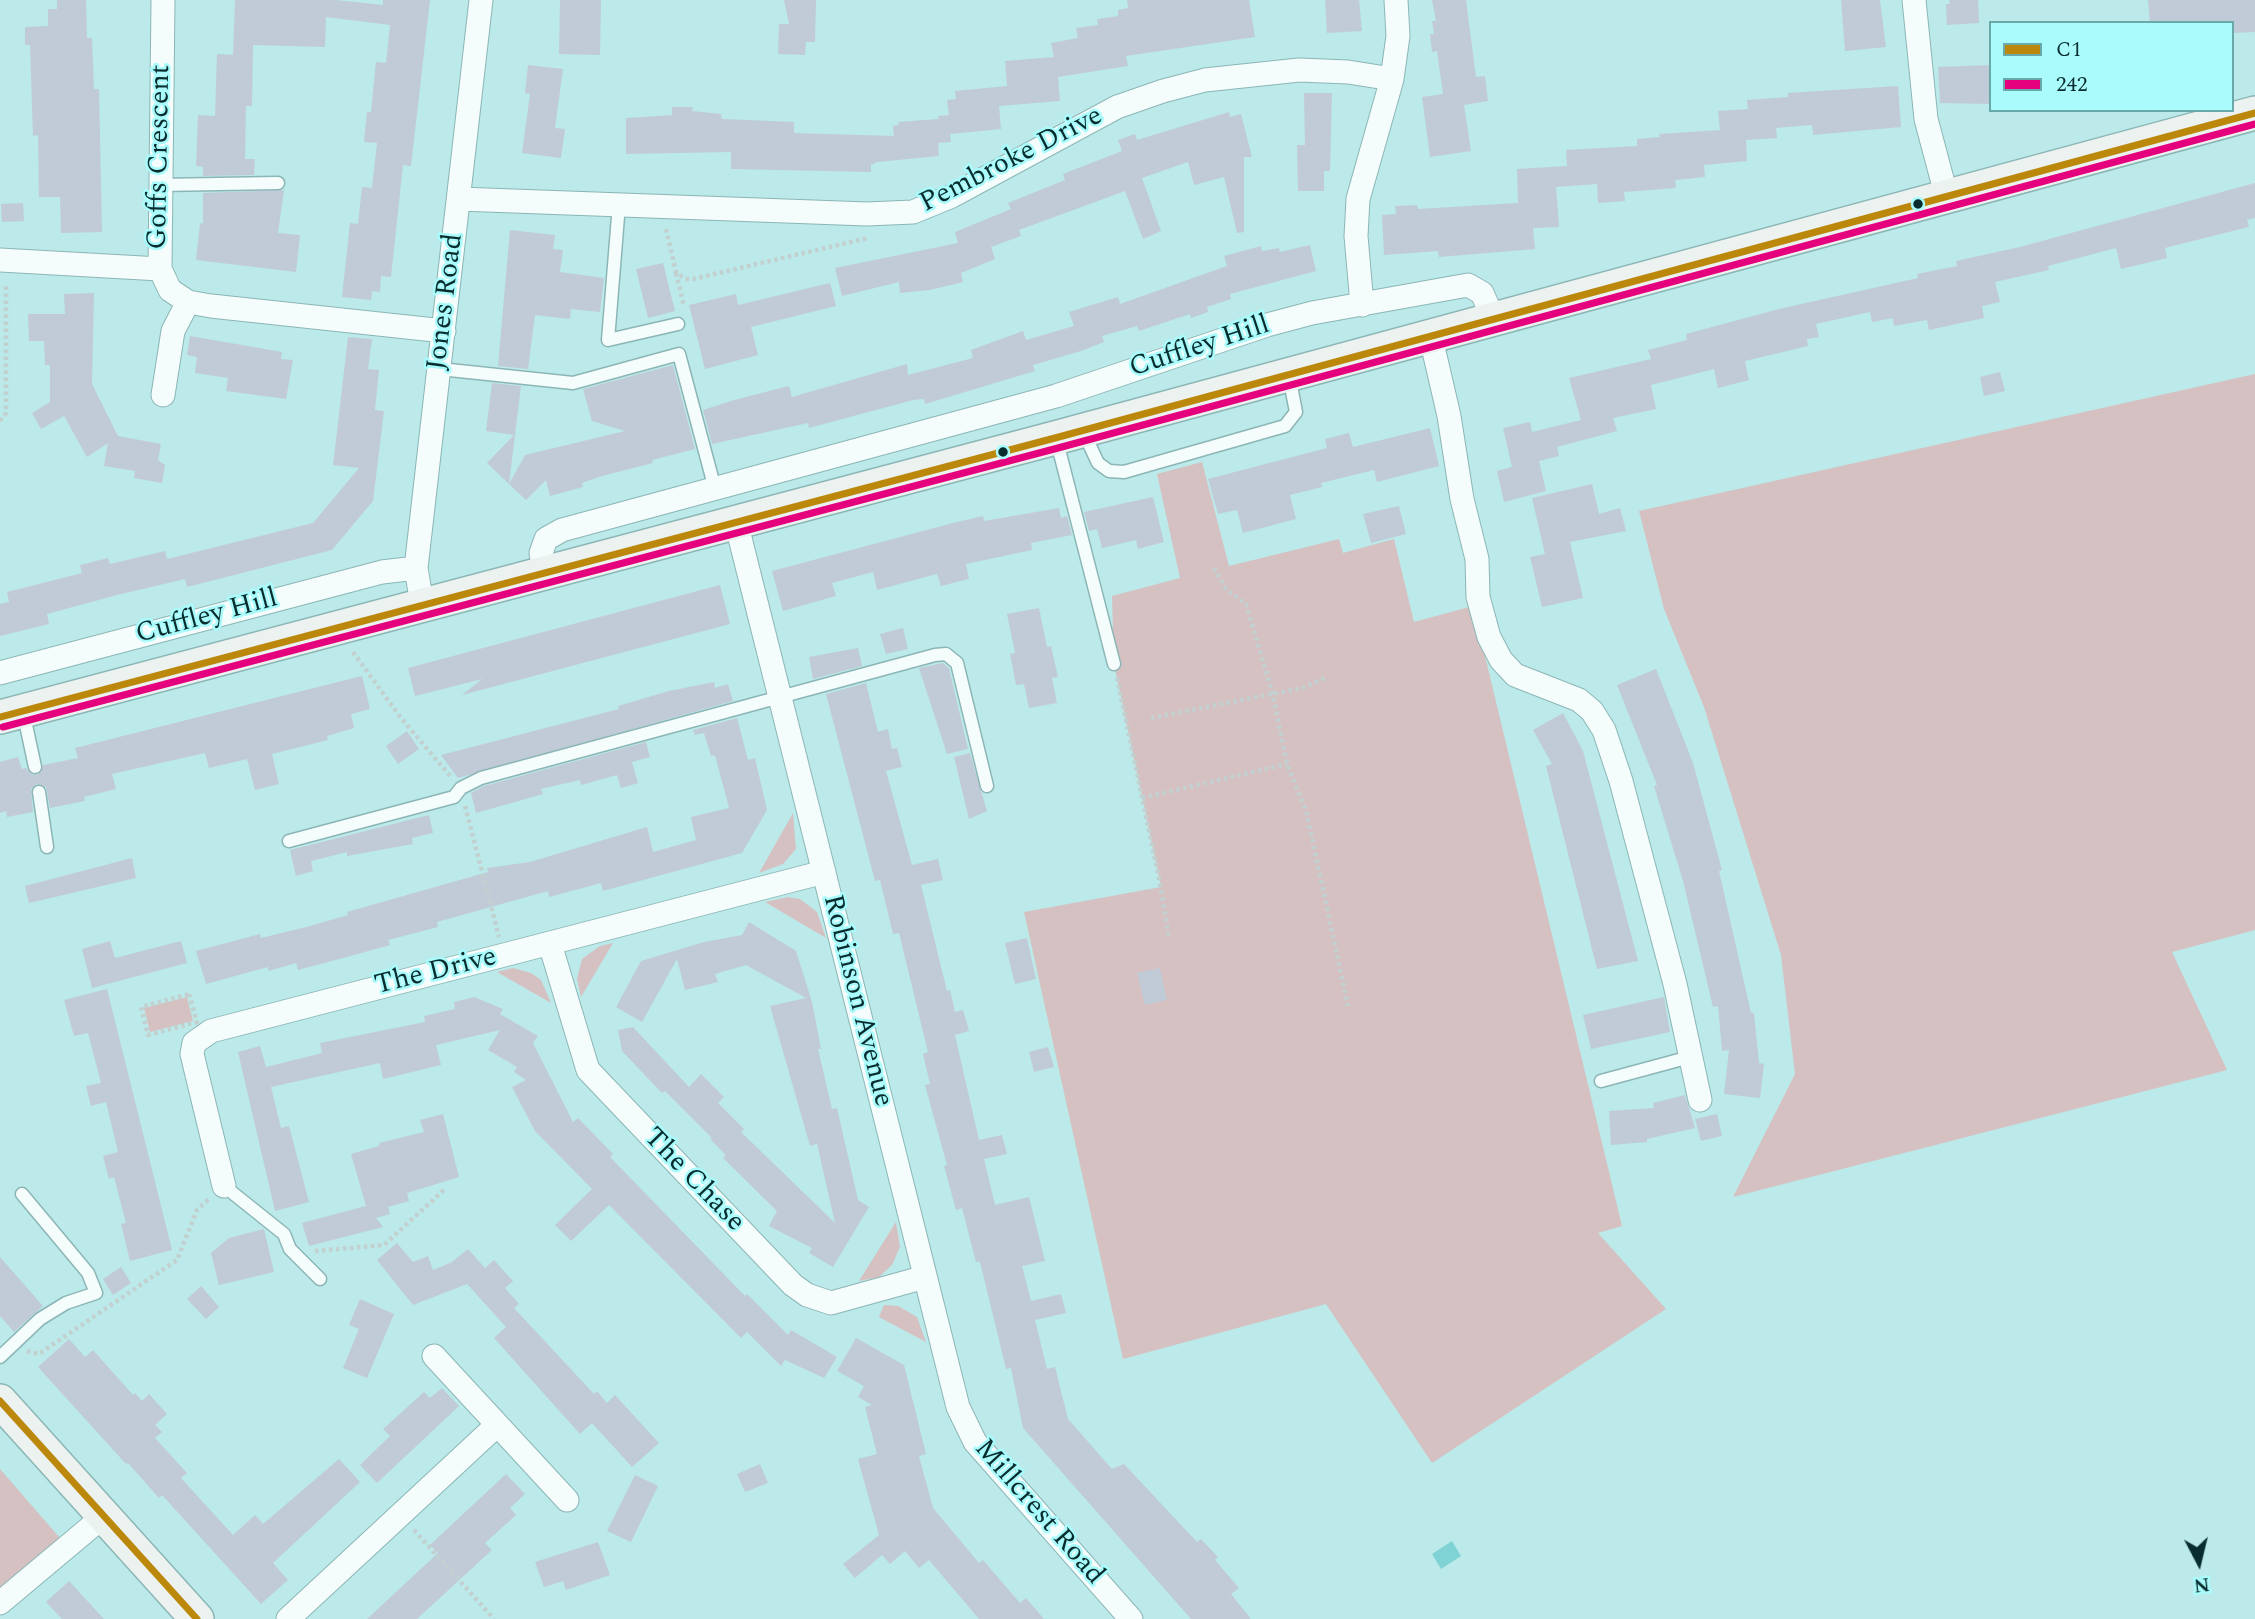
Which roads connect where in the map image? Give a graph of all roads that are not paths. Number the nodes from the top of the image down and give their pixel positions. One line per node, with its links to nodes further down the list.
1 (163, 0): 8 (street, Goffs Crescent)
2 (481, 0): 10 (street, Jones Road)
3 (1395, 0): 5 (street)
4 (1914, 0): 9 (street)
5 (1392, 79): 11 (street, Pembroke Drive); 15 (street)
6 (2255, 113): 9 (main road, Cuffley Hill)
7 (278, 183): 8 (lane)
8 (159, 185): 13 (street, Goffs Crescent)
9 (1946, 194): 16 (main road, Cuffley Hill)
10 (459, 199): 11 (street, Pembroke Drive); 18 (street, Jones Road)
11 (619, 213): 17 (lane)
12 (3, 261): 13 (street)
13 (160, 269): 14 (street, Goffs Crescent)
14 (188, 302): 18 (street); 22 (street)
15 (1362, 305): 16 (street, Cuffley Hill); 24 (street, Cuffley Hill)
16 (1493, 318): 19 (main road, Cuffley Hill)
17 (678, 324)
18 (444, 331): 20 (street, Jones Road)
19 (1430, 334): 21 (main road, Cuffley Hill); 42 (street)
20 (440, 369): 26 (lane); 28 (street, Jones Road)
21 (1289, 373): 23 (main road, Cuffley Hill); 23 (lane)
22 (163, 395)
23 (1069, 434): 25 (main road, Cuffley Hill); 31 (lane)
24 (894, 440): 25 (street); 26 (street, Cuffley Hill)
25 (904, 476): 27 (main road, Cuffley Hill)
26 (715, 489): 29 (street, Cuffley Hill)
27 (736, 522): 29 (main road, Cuffley Hill); 33 (street, Robinson Avenue)
28 (416, 568): 30 (street, Jones Road); 32 (street, Cuffley Hill)
29 (544, 572): 30 (main road, Cuffley Hill)
30 (422, 604): 34 (main road, Cuffley Hill)
31 (1114, 664)
32 (0, 673)
33 (779, 696): 36 (lane); 38 (lane); 40 (street, Robinson Avenue)
34 (11, 714): 35 (lane)
35 (34, 767)
36 (987, 786)
37 (39, 792): 39 (lane)
38 (289, 841)
39 (47, 847)
40 (824, 872): 41 (street, The Drive); 47 (street, Robinson Avenue)
41 (550, 944): 45 (street, The Drive); 47 (street, The Chase)
42 (1690, 1058): 43 (lane); 44 (street)
43 (1601, 1082)
44 (1700, 1100)
45 (224, 1186): 48 (lane)
46 (22, 1194): 50 (lane)
47 (925, 1278): 58 (street, Millcrest Road)
48 (320, 1279)
49 (434, 1356): 52 (street)
50 (0, 1357)
51 (0, 1401): 54 (main road)
52 (497, 1425): 53 (street); 57 (street)
53 (567, 1500)
54 (105, 1515): 55 (street); 56 (main road)
55 (0, 1603)
56 (197, 1619)
57 (288, 1619)
58 (1131, 1619)

